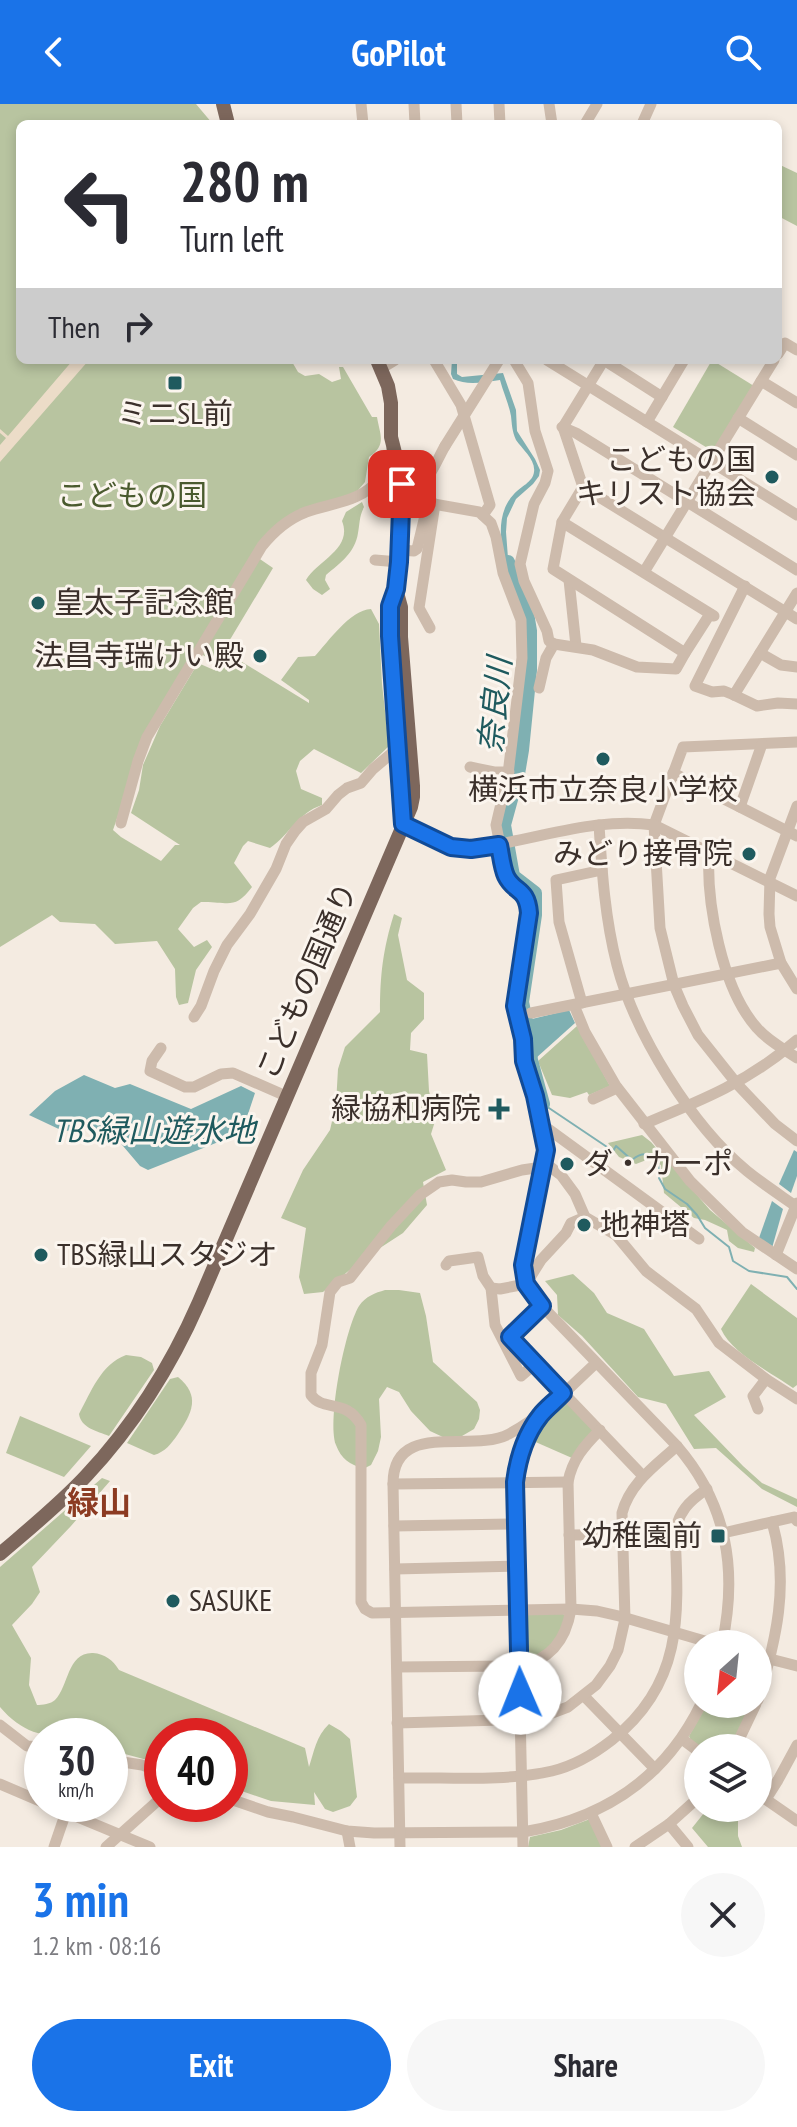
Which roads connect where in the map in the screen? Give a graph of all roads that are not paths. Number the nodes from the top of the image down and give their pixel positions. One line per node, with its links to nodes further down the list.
1 (384, 364): 17 (main road, こどもの国通り)
2 (436, 364): 24 (street)
3 (496, 364): 21 (street, bridge)
4 (516, 364): 39 (street)
5 (554, 364): 11 (street)
6 (601, 364): 11 (street)
7 (610, 364): 12 (street)
8 (682, 364): 12 (street)
9 (772, 364): 10 (street)
10 (761, 381): 13 (street); 14 (street)
11 (588, 385): 15 (street); 16 (street)
12 (662, 397): 15 (street)
13 (797, 403)
14 (738, 418): 18 (street); 19 (street)
15 (647, 422): 19 (street)
16 (561, 427): 20 (street); 22 (street)
17 (393, 444): 21 (main road, こどもの国通り); 55 (street)
18 (797, 455)
19 (711, 462): 22 (street); 25 (street)
20 (583, 487): 26 (street); 27 (street)
21 (403, 492): 28 (main road, こどもの国通り)
22 (687, 502): 27 (street); 30 (street)
23 (435, 504): 24 (street); 28 (street); 38 (street)
24 (483, 515): 51 (street)
25 (797, 515)
26 (562, 522): 31 (street); 32 (street)
27 (665, 537): 31 (street); 33 (street)
28 (399, 556): 29 (street); 49 (main road, こどもの国通り)
29 (375, 560)
30 (797, 570)
31 (644, 572): 36 (street)
32 (569, 580): 40 (street); 41 (street)
33 (745, 586): 35 (street); 36 (street)
34 (797, 593): 35 (street)
35 (785, 612): 37 (street); 42 (street)
36 (717, 618): 41 (street); 45 (street)
37 (797, 619)
38 (430, 628)
39 (554, 644): 40 (street); 44 (street)
40 (576, 646): 41 (street)
41 (685, 653)
42 (760, 653): 43 (street); 45 (street)
43 (797, 667)
44 (539, 688)
45 (734, 695): 46 (street)
46 (797, 704)
47 (797, 742): 48 (street)
48 (762, 744): 52 (street); 54 (street)
49 (404, 751): 56 (main road, こどもの国通り); 72 (street)
50 (476, 766): 51 (street)
51 (509, 772): 60 (street)
52 (673, 773): 54 (street); 58 (street)
53 (797, 806): 59 (street)
54 (740, 807): 59 (street)
55 (121, 823)
56 (403, 824): 60 (street); 79 (main road, こどもの国通り)
57 (599, 825): 58 (street); 60 (street); 62 (street)
58 (654, 825): 61 (street); 67 (street)
59 (792, 833): 63 (street)
60 (504, 843): 82 (street)
61 (709, 851): 63 (street); 66 (street)
62 (602, 870): 69 (street); 70 (street)
63 (770, 882): 64 (street); 65 (street)
64 (797, 896)
65 (781, 963): 66 (street); 68 (street)
66 (729, 973): 67 (street); 75 (street)
67 (674, 985): 69 (street); 77 (street)
68 (797, 989)
69 (626, 994): 70 (street); 81 (street)
70 (578, 1004): 71 (street); 78 (street)
71 (531, 1013)
72 (194, 1017)
73 (797, 1040): 75 (street)
74 (161, 1048): 79 (street)
75 (785, 1050): 76 (street); 77 (street)
76 (797, 1058)
77 (737, 1084): 81 (street); 84 (street)
78 (617, 1088): 80 (street); 83 (street)
79 (286, 1096): 119 (main road, こどもの国通り)
80 (593, 1099)
81 (689, 1106): 83 (street); 86 (street)
82 (540, 1123): 85 (street); 88 (street)
83 (644, 1124): 89 (street)
84 (797, 1141)
85 (543, 1166): 87 (street); 92 (street); 124 (street)
86 (797, 1205): 89 (street)
87 (585, 1217): 92 (street); 97 (street)
88 (699, 1239)
89 (776, 1255): 91 (street)
90 (446, 1265): 93 (street)
91 (797, 1269)
92 (526, 1284): 93 (street); 94 (street)
93 (491, 1288): 96 (street)
94 (542, 1306): 95 (street); 96 (street)
95 (596, 1363): 98 (street); 104 (street)
96 (535, 1364): 98 (street)
97 (766, 1379): 99 (street); 100 (street)
98 (563, 1393): 101 (street); 102 (street)
99 (797, 1399)
100 (758, 1409)
101 (539, 1417): 103 (street); 105 (street)
102 (600, 1430): 106 (street); 108 (street)
103 (506, 1436): 105 (street); 109 (street)
104 (677, 1446): 106 (street); 110 (street)
105 (521, 1452): 107 (street)
106 (643, 1476): 118 (street)
107 (515, 1482): 108 (street); 109 (street); 113 (street)
108 (568, 1482): 117 (street)
109 (393, 1484): 114 (street)
110 (707, 1489): 115 (street); 116 (street)
111 (797, 1521): 112 (street)
112 (772, 1522): 115 (street); 129 (street)
113 (516, 1524): 114 (street); 120 (street)
114 (394, 1526): 121 (street)
115 (723, 1533): 126 (street)
116 (675, 1534): 118 (street); 127 (street)
117 (569, 1535): 118 (street); 122 (street)
118 (622, 1535): 125 (street)
119 (0, 1554)
120 (517, 1566): 121 (street); 123 (street)
121 (395, 1569): 124 (street)
122 (571, 1609): 123 (street); 125 (street); 131 (street)
123 (518, 1610): 124 (street); 131 (street)
124 (396, 1612): 133 (street)
125 (625, 1619): 127 (street); 134 (street)
126 (725, 1630)
127 (675, 1633): 128 (street); 139 (street)
128 (684, 1635)
129 (772, 1654)
130 (772, 1659): 132 (street)
131 (519, 1666): 133 (street); 136 (street)
132 (797, 1666)
133 (397, 1667): 137 (street)
134 (584, 1696): 136 (street); 139 (street)
135 (693, 1718): 140 (street)
136 (520, 1720): 137 (street); 144 (street)
137 (397, 1723): 145 (street)
138 (0, 1725): 141 (street)
139 (620, 1733): 143 (street); 144 (street)
140 (682, 1739): 143 (street)
141 (24, 1744)
142 (797, 1745): 146 (street)
143 (655, 1769): 153 (street)
144 (522, 1775): 145 (street); 159 (street)
145 (399, 1778): 160 (street)
146 (772, 1781)
147 (0, 1784): 148 (street)
148 (24, 1794)
149 (772, 1803): 154 (street)
150 (248, 1805): 158 (street)
151 (684, 1811): 157 (street)
152 (144, 1813): 161 (street)
153 (591, 1813): 159 (street); 168 (street)
154 (797, 1821)
155 (63, 1822): 162 (street)
156 (91, 1822): 161 (street)
157 (669, 1824): 169 (street); 170 (street)
158 (347, 1831): 160 (street); 165 (street)
159 (523, 1832): 160 (street); 167 (street)
160 (399, 1833): 166 (street)
161 (120, 1834): 163 (street); 164 (street)
162 (54, 1847)
163 (106, 1847)
164 (150, 1847)
165 (350, 1847)
166 (400, 1847)
167 (523, 1847)
168 (607, 1847)
169 (635, 1847)
170 (688, 1847)

